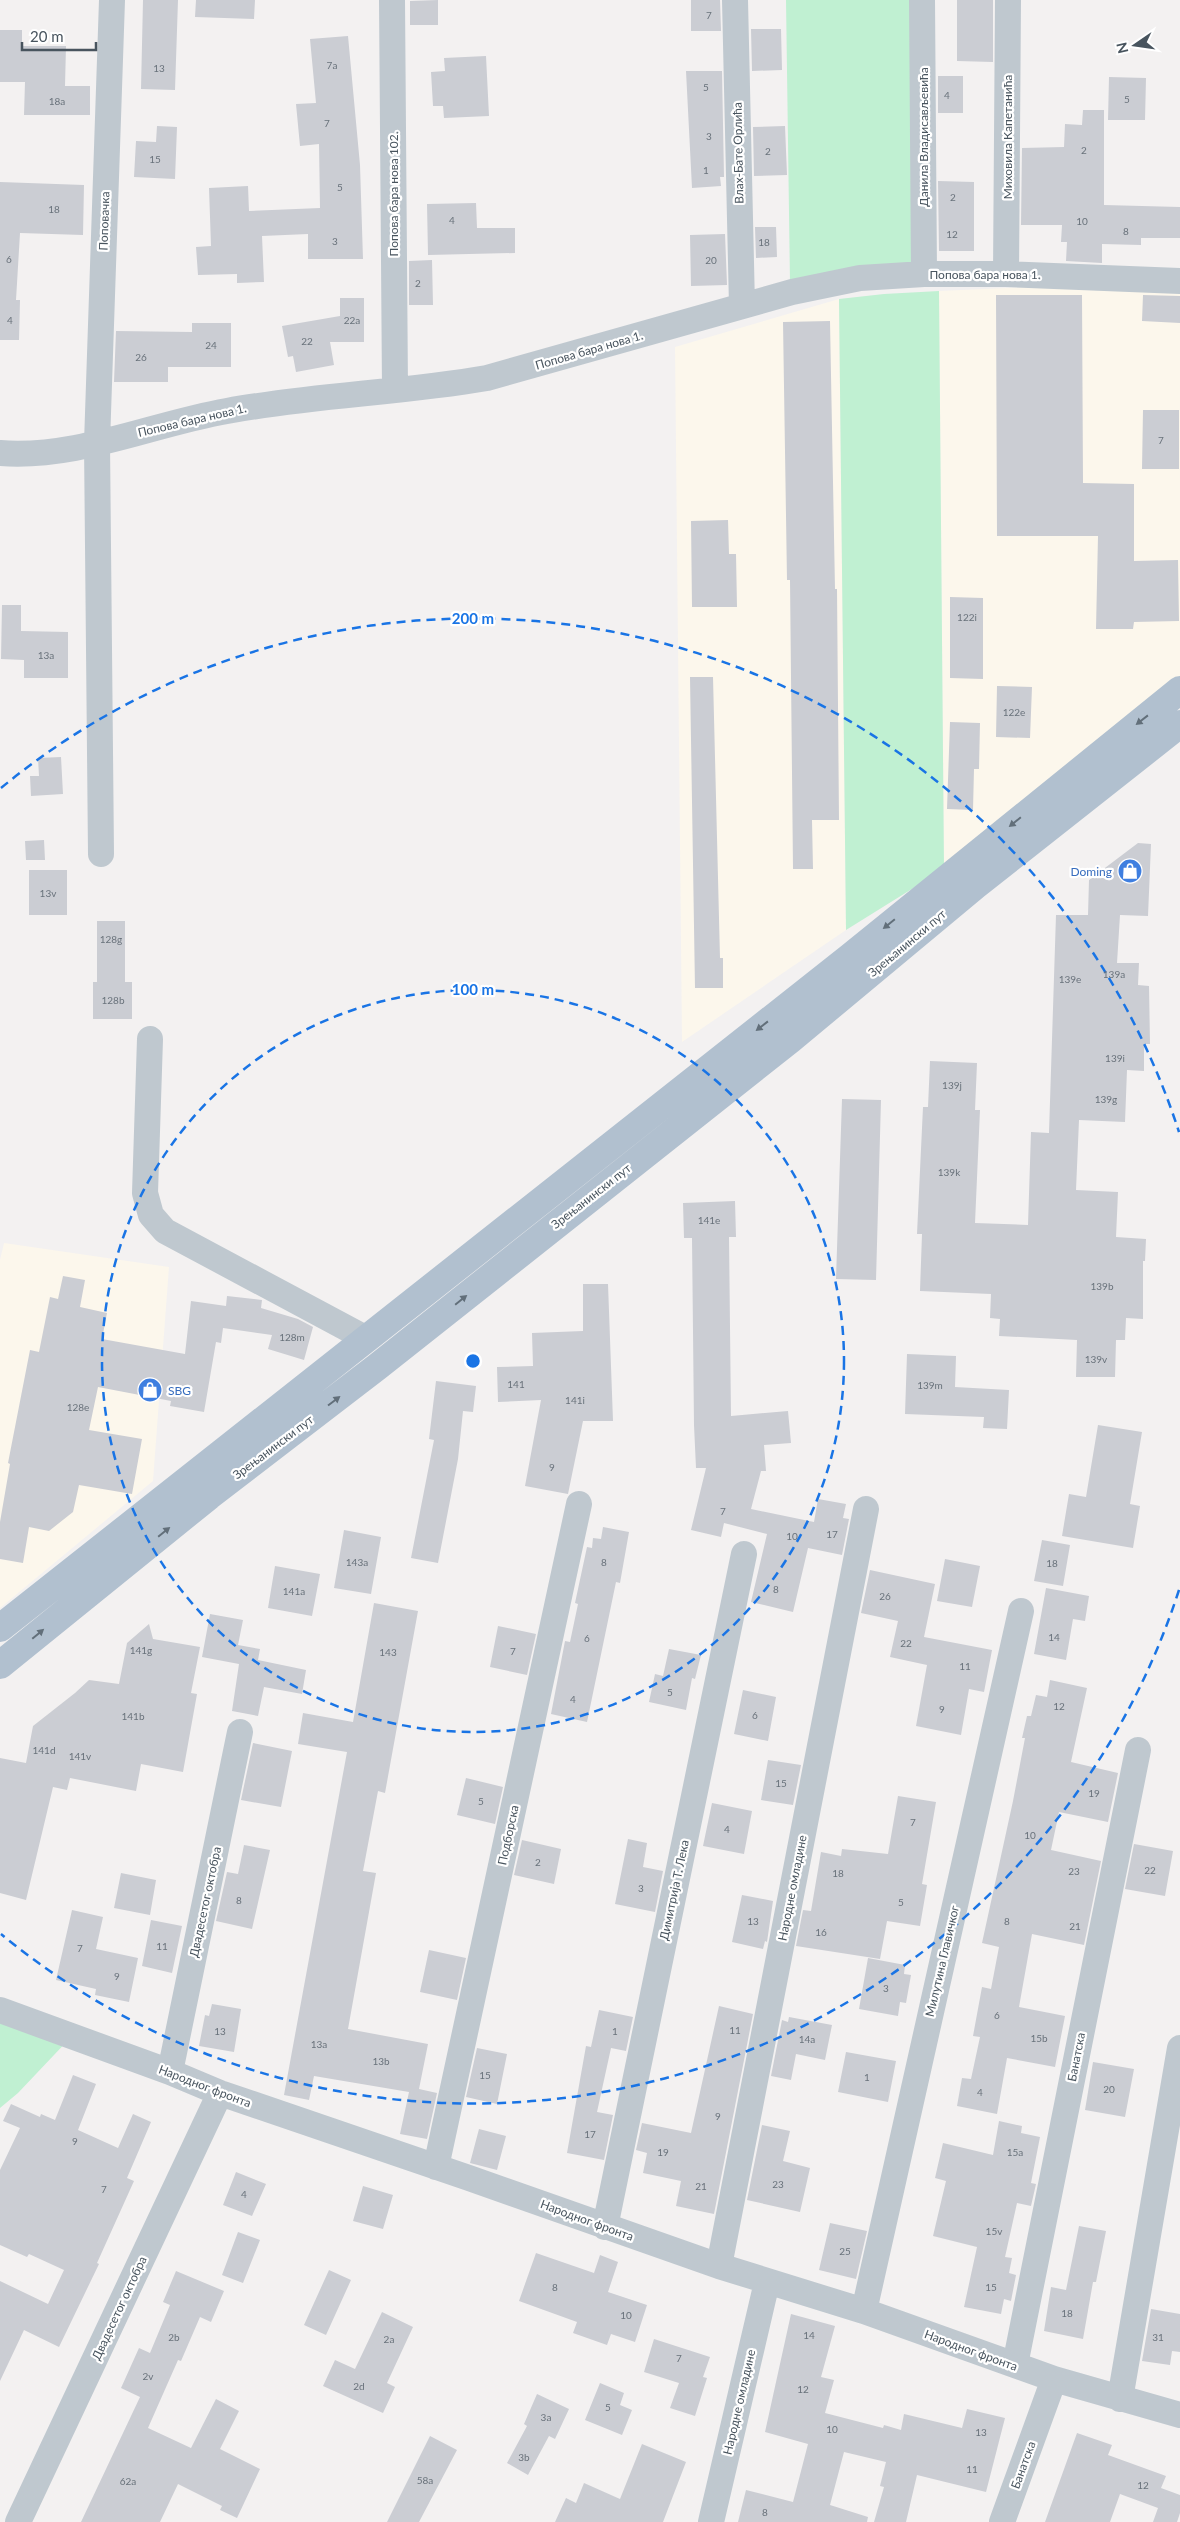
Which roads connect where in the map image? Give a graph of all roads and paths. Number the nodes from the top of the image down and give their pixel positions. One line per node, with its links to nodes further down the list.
1 (112, 0): 11 (street, Поповачка)
2 (392, 0): 10 (street, Попова бара нова 102.)
3 (735, 0): 9 (street, Влах-Бате Орлића)
4 (922, 0): 6 (street, Данила Владисављевића)
5 (1008, 0): 7 (street, Миховила Капетанића)
6 (924, 274): 7 (street, Попова бара нова 1.); 9 (street, Попова бара нова 1.)
7 (1006, 274): 8 (street, Попова бара нова 1.)
8 (1180, 281)
9 (742, 306): 10 (street, Попова бара нова 1.)
10 (394, 389): 11 (street, Попова бара нова 1.)
11 (97, 443): 12 (street, Попова бара нова 1.); 15 (street, Поповачка)
12 (0, 453)
13 (1180, 690): 17 (main road, Зрењанински пут, one-way to 17)
14 (1180, 724): 23 (main road, Зрењанински пут, one-way to 14)
15 (101, 854)
16 (150, 1039): 17 (street)
17 (365, 1338): 22 (main road, Зрењанински пут)
18 (579, 1504): 30 (street, Подборска)
19 (866, 1509): 32 (street, Народне омладине)
20 (744, 1554): 31 (street, Димитрија Т. Лека)
21 (1021, 1611): 34 (street, Милутина Главичког)
22 (0, 1628)
23 (0, 1666)
24 (240, 1732): 28 (street, Двадесетог октобра)
25 (1138, 1750): 35 (street, Банатска)
26 (0, 2010): 28 (street, Народног фронта)
27 (1180, 2048): 37 (street)
28 (170, 2072): 29 (street, Народног фронта)
29 (220, 2093): 30 (street, Народног фронта); 39 (street, Двадесетог октобра)
30 (436, 2167): 31 (street, Народног фронта)
31 (605, 2227): 32 (street, Народног фронта)
32 (718, 2266): 33 (street, Народног фронта)
33 (767, 2282): 34 (street, Народног фронта); 40 (street, Народне омладине)
34 (864, 2311): 35 (street, Народног фронта)
35 (1015, 2365): 36 (street, Народног фронта)
36 (1054, 2379): 37 (street, Народног фронта); 41 (street, Банатска)
37 (1120, 2399): 38 (street, Народног фронта)
38 (1180, 2415)
39 (18, 2522)
40 (711, 2522)
41 (1002, 2522)

